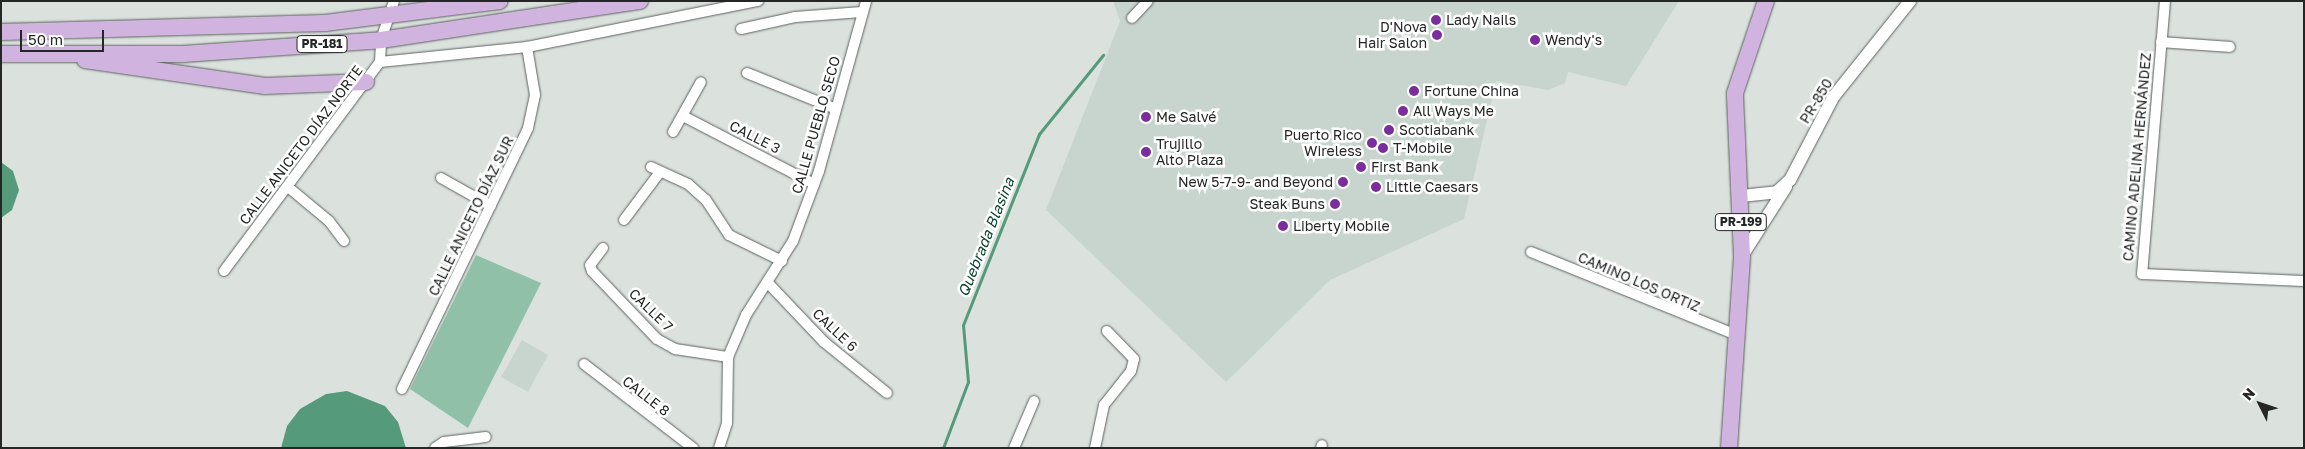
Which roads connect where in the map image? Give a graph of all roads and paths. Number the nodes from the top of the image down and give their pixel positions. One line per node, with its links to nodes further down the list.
1 (500, 1): 9 (main road, PR-181)
2 (640, 1): 14 (main road, PR-181)
3 (758, 1): 16 (street)
4 (866, 1): 10 (street, CALLE PUEBLO SECO)
5 (1148, 1): 11 (street)
6 (1766, 1): 31 (main road, PR-199)
7 (1910, 1): 28 (street, PR-850 / PR-850)
8 (2165, 1): 15 (street, CAMINO ADELINA HERNÁNDEZ)
9 (392, 8): 13 (main road, PR-181); 14 (street, CALLE ANICETO DÍAZ NORTE)
10 (862, 12): 12 (street); 24 (street, CALLE PUEBLO SECO)
11 (1132, 18)
12 (741, 29)
13 (1, 32)
14 (381, 40): 19 (main road, PR-181); 20 (street, CALLE ANICETO DÍAZ NORTE)
15 (2161, 42): 17 (street); 40 (street, CAMINO ADELINA HERNÁNDEZ)
16 (527, 47): 20 (street); 32 (street, CALLE ANICETO DÍAZ SUR)
17 (2230, 47)
18 (1, 54): 19 (main road, PR-181)
19 (59, 54): 22 (main road)
20 (380, 62): 22 (street, CALLE ANICETO DÍAZ NORTE)
21 (747, 73): 24 (street)
22 (366, 82): 30 (street, CALLE ANICETO DÍAZ NORTE)
23 (701, 82): 25 (street)
24 (836, 109): 29 (street, CALLE PUEBLO SECO)
25 (683, 116): 26 (street); 29 (street, CALLE 3)
26 (673, 132)
27 (440, 178): 32 (street)
28 (1790, 180): 31 (street); 37 (street, PR-850)
29 (814, 184): 38 (street, CALLE PUEBLO SECO)
30 (288, 187): 34 (street); 39 (street, CALLE ANICETO DÍAZ NORTE)
31 (1741, 196): 37 (main road, PR-199)
32 (492, 206): 46 (street, CALLE ANICETO DÍAZ SUR)
33 (624, 220): 38 (street)
34 (344, 241)
35 (603, 248): 44 (street, CALLE 7)
36 (1531, 252): 43 (street, CAMINO LOS ORTIZ)
37 (1742, 256): 43 (main road, PR-199)
38 (782, 261): 41 (street, CALLE PUEBLO SECO)
39 (224, 271)
40 (2304, 281)
41 (768, 283): 44 (street, CALLE PUEBLO SECO); 47 (street, CALLE 6)
42 (1107, 331): 54 (street)
43 (1736, 335): 55 (main road, PR-199)
44 (728, 357): 52 (street, CALLE PUEBLO SECO)
45 (584, 364): 51 (street, CALLE 8)
46 (402, 389)
47 (887, 392)
48 (1034, 401): 53 (street)
49 (486, 437): 50 (street)
50 (435, 448)
51 (693, 448)
52 (719, 448)
53 (1014, 448)
54 (1095, 448)
55 (1728, 448)

